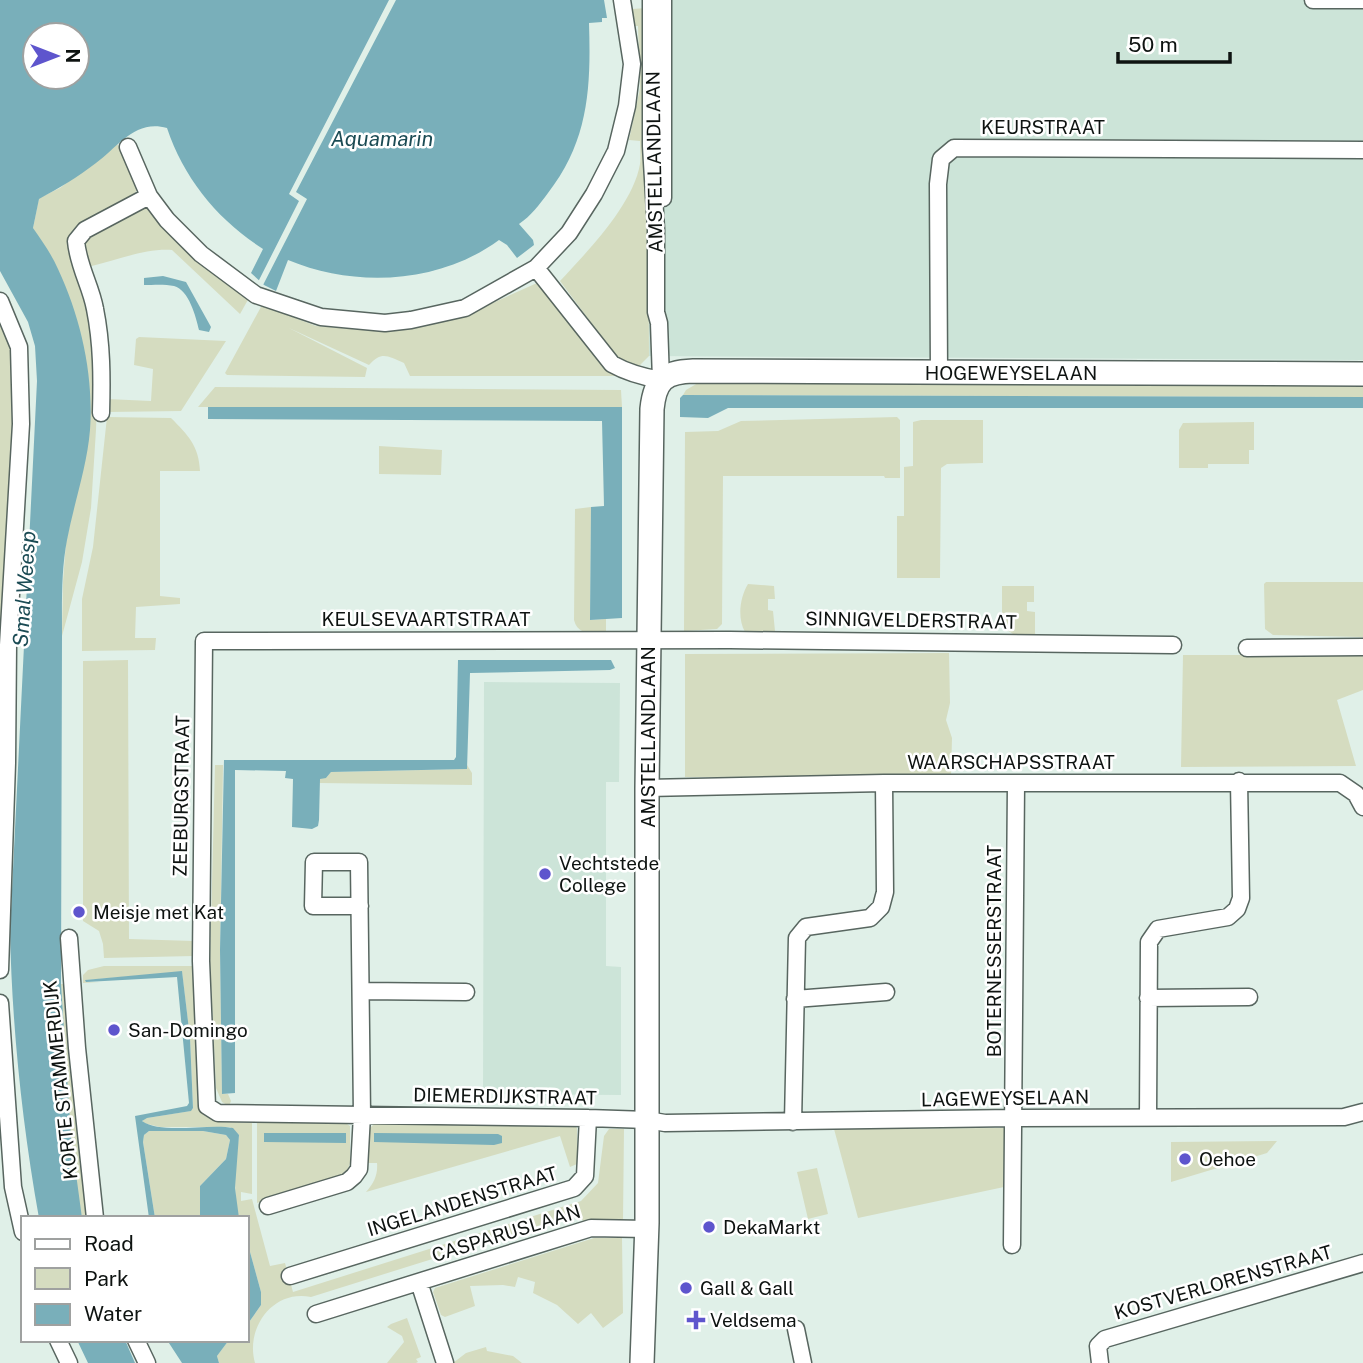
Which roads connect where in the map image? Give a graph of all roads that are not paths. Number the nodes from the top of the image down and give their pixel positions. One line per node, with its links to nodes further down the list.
1 (622, 0): 9 (street)
2 (651, 0): 11 (street, AMSTELLANDLAAN)
3 (663, 0): 11 (street, AMSTELLANDLAAN)
4 (1313, 0): 5 (street)
5 (1363, 0)
6 (128, 147): 8 (street)
7 (1363, 150): 12 (street, KEURSTRAAT)
8 (149, 196): 9 (street); 15 (street)
9 (536, 268): 14 (street)
10 (0, 301): 18 (street)
11 (659, 323): 14 (street, AMSTELLANDLAAN)
12 (939, 373): 13 (main road, HOGEWEYSELAAN); 14 (main road, HOGEWEYSELAAN)
13 (1363, 373)
14 (661, 380): 17 (main road, AMSTELLANDLAAN)
15 (102, 413)
16 (204, 641): 17 (street, KEULSEVAARTSTRAAT); 40 (street, ZEEBURGSTRAAT)
17 (649, 641): 19 (street, SINNIGVELDERSTRAAT); 26 (main road, AMSTELLANDLAAN)
18 (4, 645): 22 (street)
19 (1173, 645)
20 (1363, 647): 21 (street)
21 (1247, 648)
22 (3, 713): 30 (street)
23 (1239, 781): 25 (street, WAARSCHAPSSTRAAT); 27 (street, WAARSCHAPSSTRAAT); 35 (street)
24 (884, 783): 25 (street, WAARSCHAPSSTRAAT); 26 (street, WAARSCHAPSSTRAAT); 36 (street)
25 (1016, 784): 43 (street, BOTERNESSERSTRAAT)
26 (647, 788): 45 (main road, AMSTELLANDLAAN)
27 (1363, 807)
28 (360, 906): 31 (street)
29 (69, 938): 48 (street, KORTE STAMMERDIJK)
30 (0, 970)
31 (361, 991): 32 (street); 41 (street)
32 (466, 992)
33 (886, 992): 36 (street)
34 (1249, 997): 35 (street)
35 (1148, 998): 44 (street)
36 (795, 999): 46 (street)
37 (0, 1003): 38 (street)
38 (1, 1035): 49 (street)
39 (1363, 1112): 44 (street, LAGEWEYSELAAN)
40 (218, 1113): 41 (street, DIEMERDIJKSTRAAT)
41 (362, 1115): 42 (street, DIEMERDIJKSTRAAT); 47 (street)
42 (588, 1118): 45 (street, DIEMERDIJKSTRAAT); 53 (street, INGELANDENSTRAAT)
43 (1013, 1118): 44 (street, LAGEWEYSELAAN); 46 (street, LAGEWEYSELAAN); 51 (street, BOTERNESSERSTRAAT)
44 (1147, 1118)
45 (647, 1120): 46 (street, LAGEWEYSELAAN); 50 (main road, AMSTELLANDLAAN)
46 (793, 1122)
47 (268, 1206)
48 (95, 1216)
49 (21, 1223)
50 (647, 1229): 54 (street, CASPARUSLAAN); 63 (main road, AMSTELLANDLAAN)
51 (1013, 1245)
52 (1363, 1263): 59 (street, KOSTVERLORENSTRAAT)
53 (290, 1276)
54 (419, 1282): 55 (street, CASPARUSLAAN); 62 (street, CASPARUSLAAN)
55 (316, 1314)
56 (796, 1329): 64 (street)
57 (59, 1342): 60 (street)
58 (137, 1342): 61 (street)
59 (1099, 1355)
60 (69, 1363)
61 (147, 1363)
62 (445, 1363)
63 (642, 1363)
64 (803, 1363)

